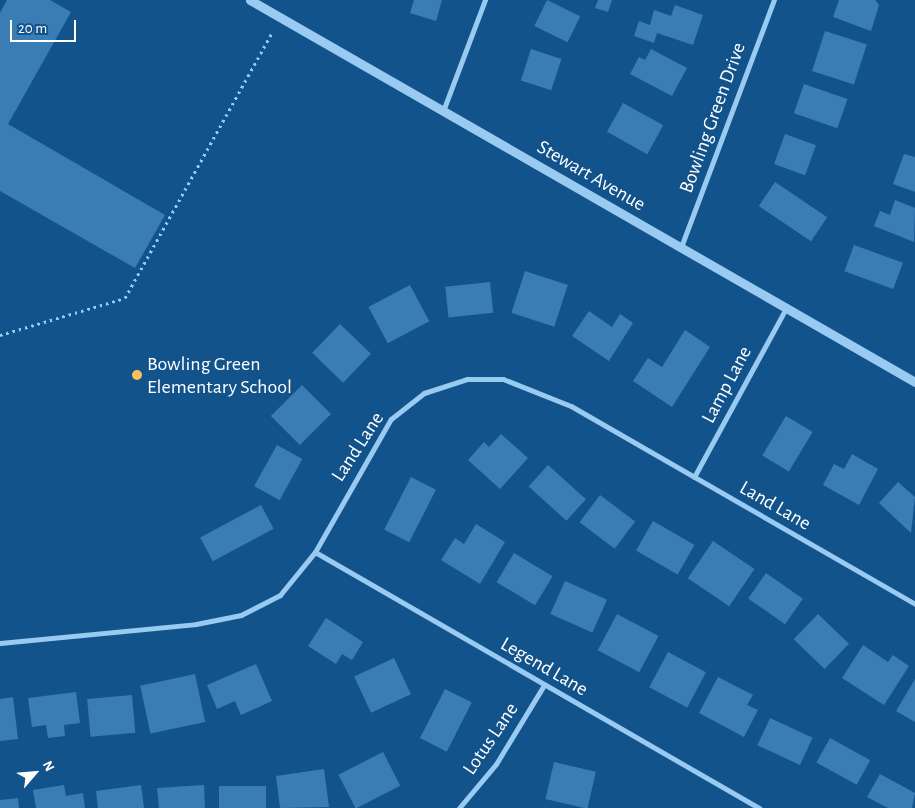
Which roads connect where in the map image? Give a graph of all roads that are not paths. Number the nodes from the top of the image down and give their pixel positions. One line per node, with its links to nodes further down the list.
1 (250, 0): 4 (street, Stewart Avenue)
2 (485, 0): 4 (street)
3 (774, 0): 5 (street, Bowling Green Drive)
4 (443, 111): 5 (street, Stewart Avenue)
5 (681, 247): 6 (street, Stewart Avenue)
6 (786, 308): 7 (street, Stewart Avenue); 8 (street, Lamp Lane)
7 (915, 382)
8 (694, 477): 9 (street, Land Lane); 10 (street, Land Lane)
9 (315, 552): 11 (street, Land Lane); 12 (street, Legend Lane)
10 (915, 604)
11 (0, 643)
12 (544, 685): 13 (street, Lotus Lane); 14 (street, Legend Lane)
13 (460, 808)
14 (759, 808)

